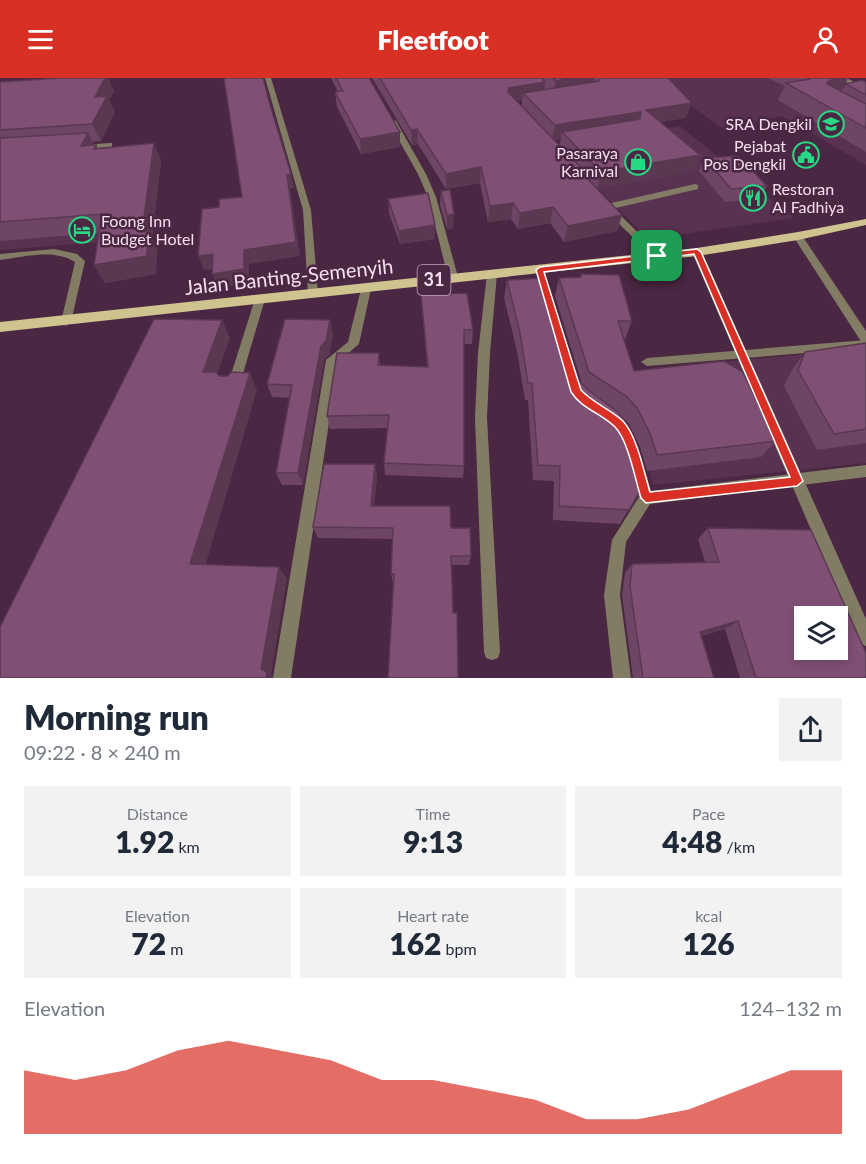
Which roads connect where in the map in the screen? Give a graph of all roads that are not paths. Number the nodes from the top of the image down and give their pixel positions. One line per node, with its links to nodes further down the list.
1 (268, 78): 19 (street)
2 (841, 78): 3 (street)
3 (865, 89): 4 (street)
4 (855, 91)
5 (390, 116): 17 (street)
6 (109, 145): 7 (street)
7 (76, 147)
8 (695, 187): 10 (street)
9 (599, 199): 10 (street)
10 (607, 207): 14 (street)
11 (866, 222): 12 (main road, Jalan Banting-Semenyih / 31)
12 (798, 236): 13 (main road, Jalan Banting-Semenyih / 31); 23 (street)
13 (697, 252): 14 (main road, Jalan Banting-Semenyih / 31); 25 (street)
14 (657, 256): 16 (main road, Jalan Banting-Semenyih / 31)
15 (0, 257): 21 (street)
16 (492, 274): 17 (main road, Jalan Banting-Semenyih / 31); 33 (street)
17 (453, 278): 18 (main road, Jalan Banting-Semenyih / 31)
18 (366, 289): 19 (main road, Jalan Banting-Semenyih / 31); 34 (street)
19 (314, 293): 20 (main road, Jalan Banting-Semenyih / 31)
20 (260, 299): 21 (main road, Jalan Banting-Semenyih / 31); 27 (street)
21 (66, 322): 22 (main road, Jalan Banting-Semenyih / 31)
22 (0, 327)
23 (866, 340)
24 (866, 344): 25 (street)
25 (741, 355): 26 (street); 30 (street)
26 (647, 362)
27 (232, 388)
28 (627, 437): 31 (street)
29 (866, 471): 30 (street)
30 (797, 481): 31 (street); 32 (street)
31 (646, 498): 35 (street)
32 (866, 638)
33 (492, 652)
34 (282, 678)
35 (622, 678)

